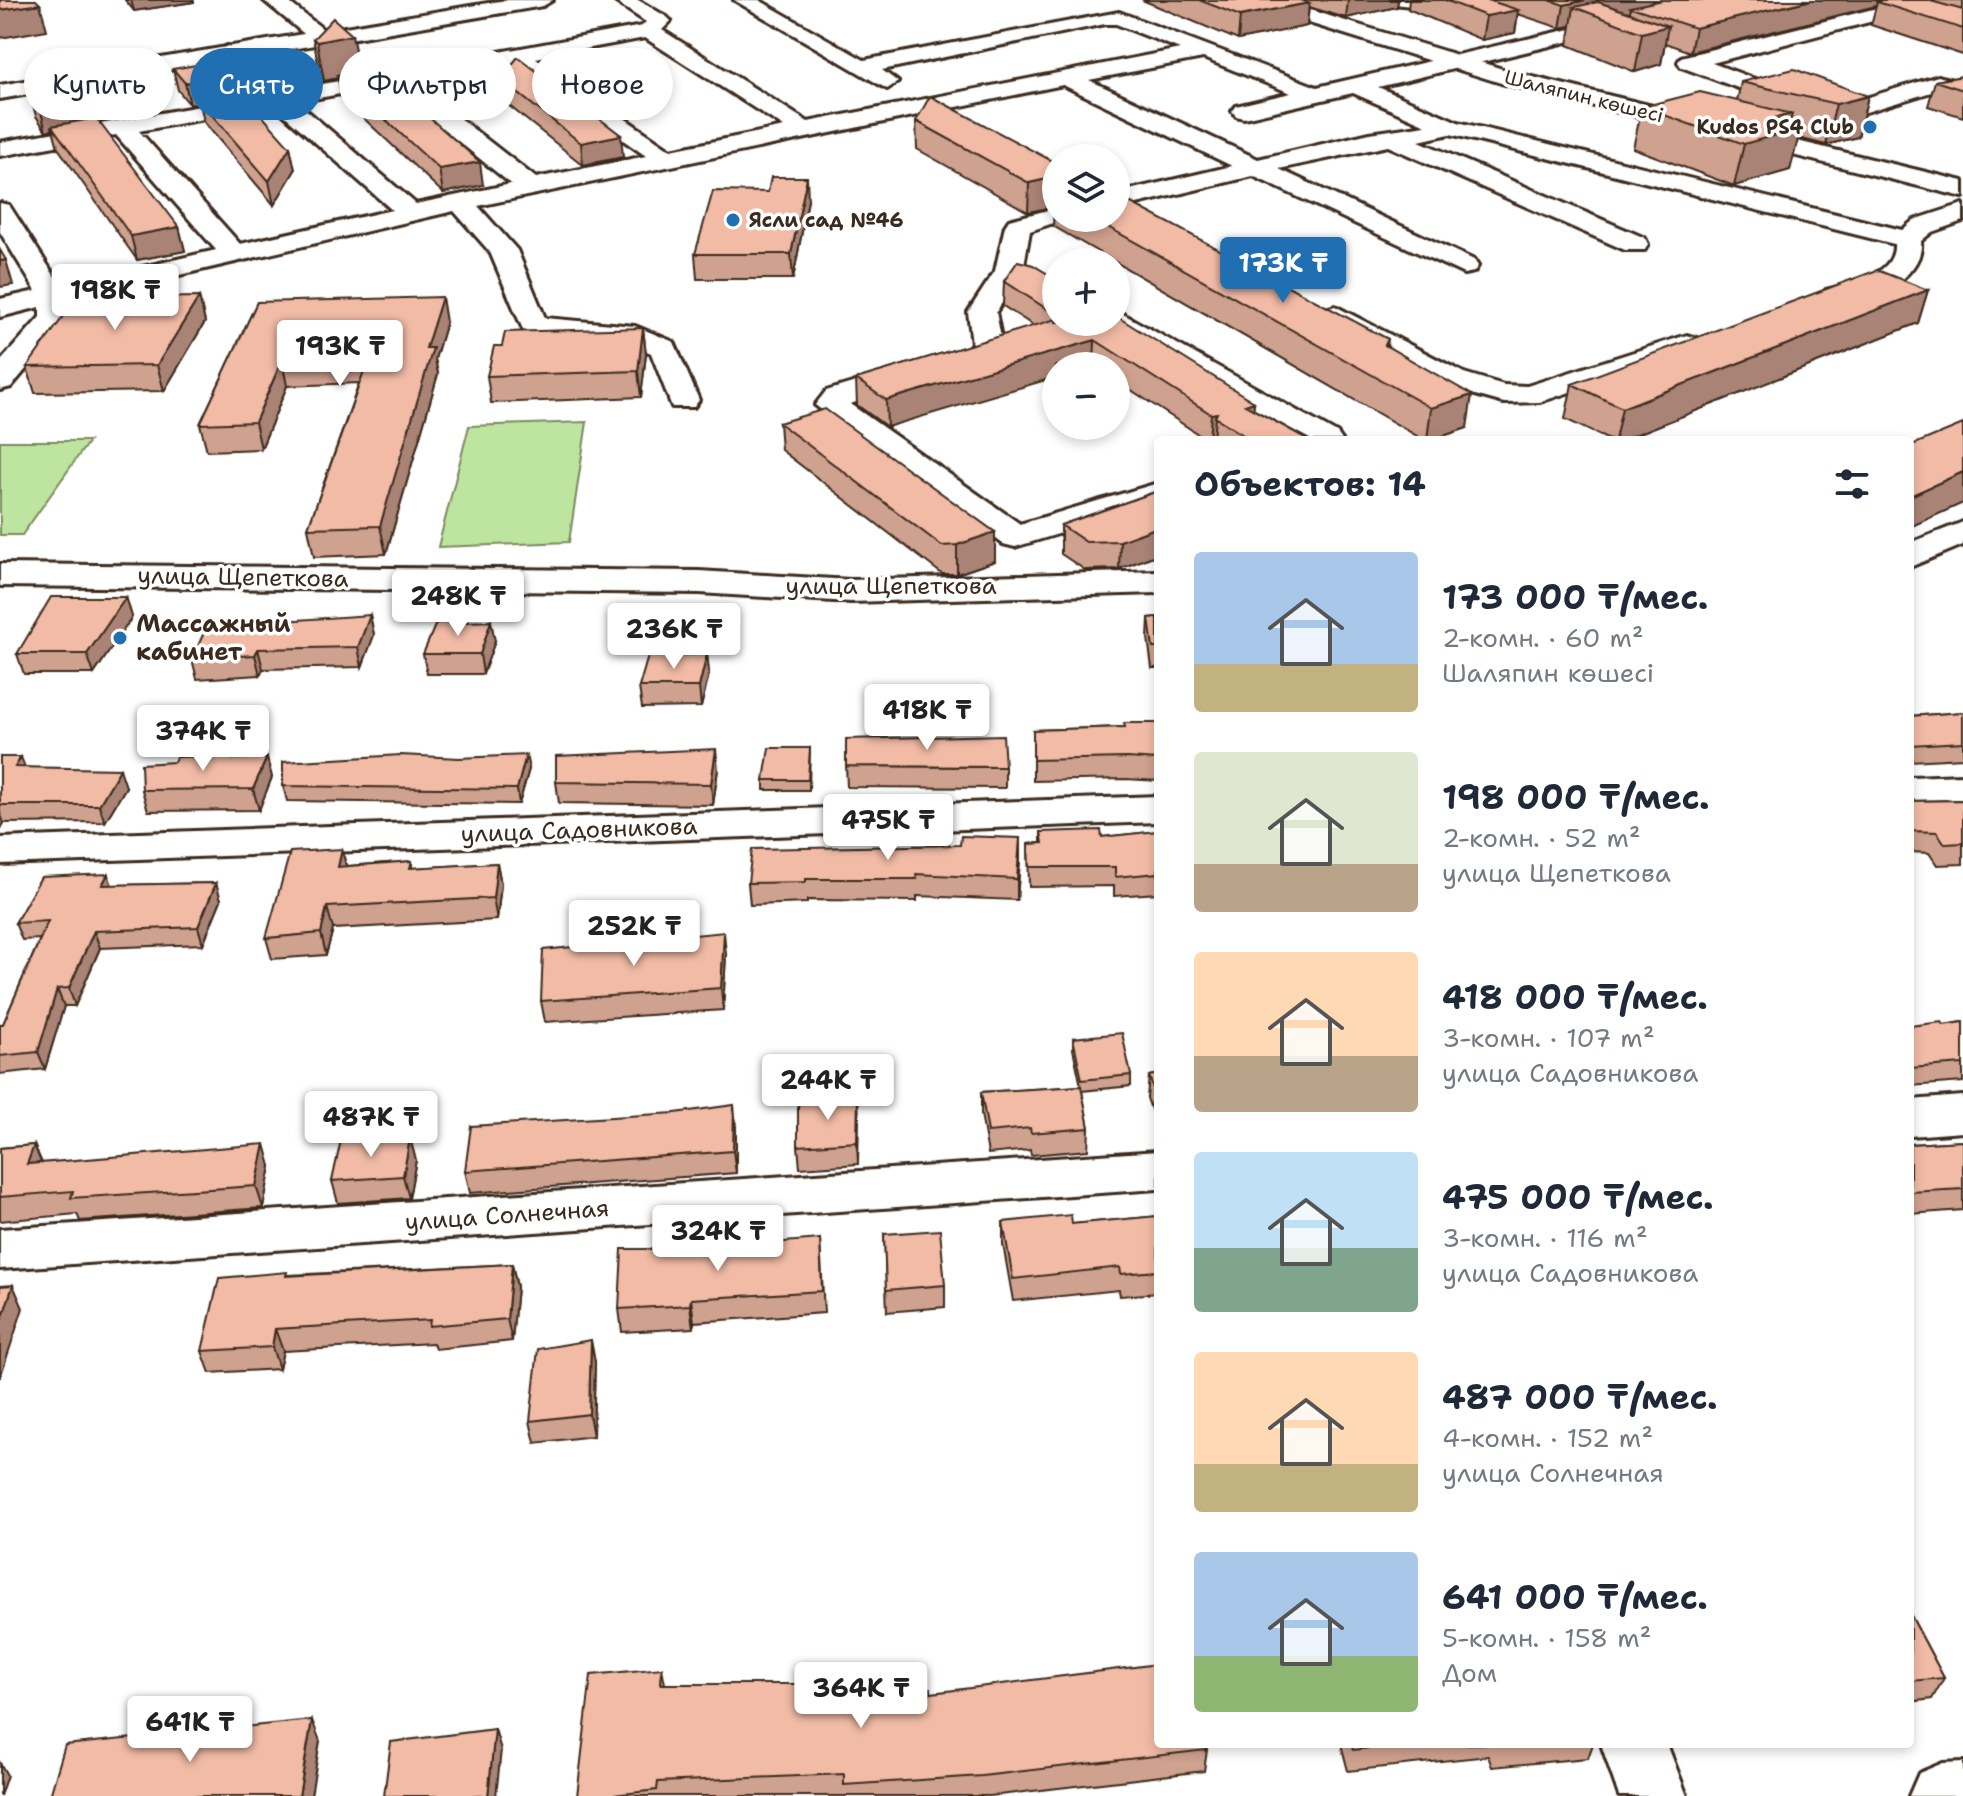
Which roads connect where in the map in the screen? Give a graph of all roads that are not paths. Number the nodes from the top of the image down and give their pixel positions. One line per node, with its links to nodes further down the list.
1 (273, 0): 14 (street)
2 (543, 0): 14 (street)
3 (623, 0): 13 (street)
4 (744, 0): 25 (street)
5 (1255, 0): 24 (street, Шаляпин көшесі)
6 (1401, 0): 7 (street)
7 (1411, 0)
8 (1573, 13): 12 (street)
9 (1654, 16): 12 (street)
10 (1523, 26): 15 (street)
11 (1963, 27): 23 (street)
12 (1604, 28): 15 (street); 16 (street)
13 (649, 31): 20 (street); 39 (street)
14 (322, 37): 17 (street)
15 (1564, 39): 24 (street)
16 (1634, 44)
17 (257, 48)
18 (1207, 51): 25 (street); 26 (street); 30 (street)
19 (1661, 53): 23 (street)
20 (516, 54)
21 (516, 55): 42 (street)
22 (190, 59): 29 (street)
23 (1689, 62): 28 (street)
24 (1457, 63): 27 (street); 45 (street, Шаляпин көшесі)
25 (861, 67): 31 (street)
26 (1066, 78): 31 (street); 43 (street)
27 (1357, 86): 30 (street); 38 (street)
28 (1963, 90)
29 (0, 92)
30 (1317, 95): 32 (street)
31 (927, 104): 34 (street); 39 (street)
32 (1244, 111)
33 (190, 114): 37 (street)
34 (953, 119)
35 (304, 120): 51 (street)
36 (447, 120): 44 (street)
37 (122, 127): 41 (street); 56 (street)
38 (1450, 127): 40 (street); 54 (street)
39 (805, 130): 42 (street)
40 (1391, 138): 43 (street); 55 (street)
41 (0, 149)
42 (667, 159): 44 (street)
43 (1254, 168): 46 (street); 57 (street)
44 (531, 187): 47 (street)
45 (1963, 189)
46 (1130, 198)
47 (460, 202): 51 (street); 65 (street)
48 (1130, 206): 53 (street)
49 (0, 211): 58 (street)
50 (1963, 212): 54 (street)
51 (411, 213): 56 (street)
52 (1042, 220): 69 (street)
53 (1162, 222)
54 (1907, 239): 60 (street)
55 (1635, 244)
56 (235, 255): 58 (street)
57 (1464, 266)
58 (54, 297): 61 (street); 64 (street)
59 (1311, 302): 63 (street)
60 (1807, 305)
61 (0, 308)
62 (1130, 327): 66 (street)
63 (1719, 334)
64 (0, 381)
65 (683, 400)
66 (1319, 436)
67 (1154, 494): 69 (street)
68 (1963, 532): 70 (street)
69 (1015, 537): 75 (street)
70 (1914, 556)
71 (1914, 558): 72 (street)
72 (1963, 558)
73 (0, 575): 75 (street, улица Щепеткова)
74 (1154, 582): 75 (street, улица Щепеткова)
75 (1057, 585)
76 (1963, 787): 77 (street)
77 (1914, 789)
78 (1154, 809): 79 (street, улица Садовникова)
79 (3, 860)
80 (1963, 1114): 81 (street)
81 (1914, 1118)
82 (1154, 1170): 83 (street, улица Солнечная)
83 (0, 1249)
84 (1635, 1748): 86 (street)
85 (1963, 1794): 87 (street)
86 (1653, 1796)
87 (1943, 1796)

